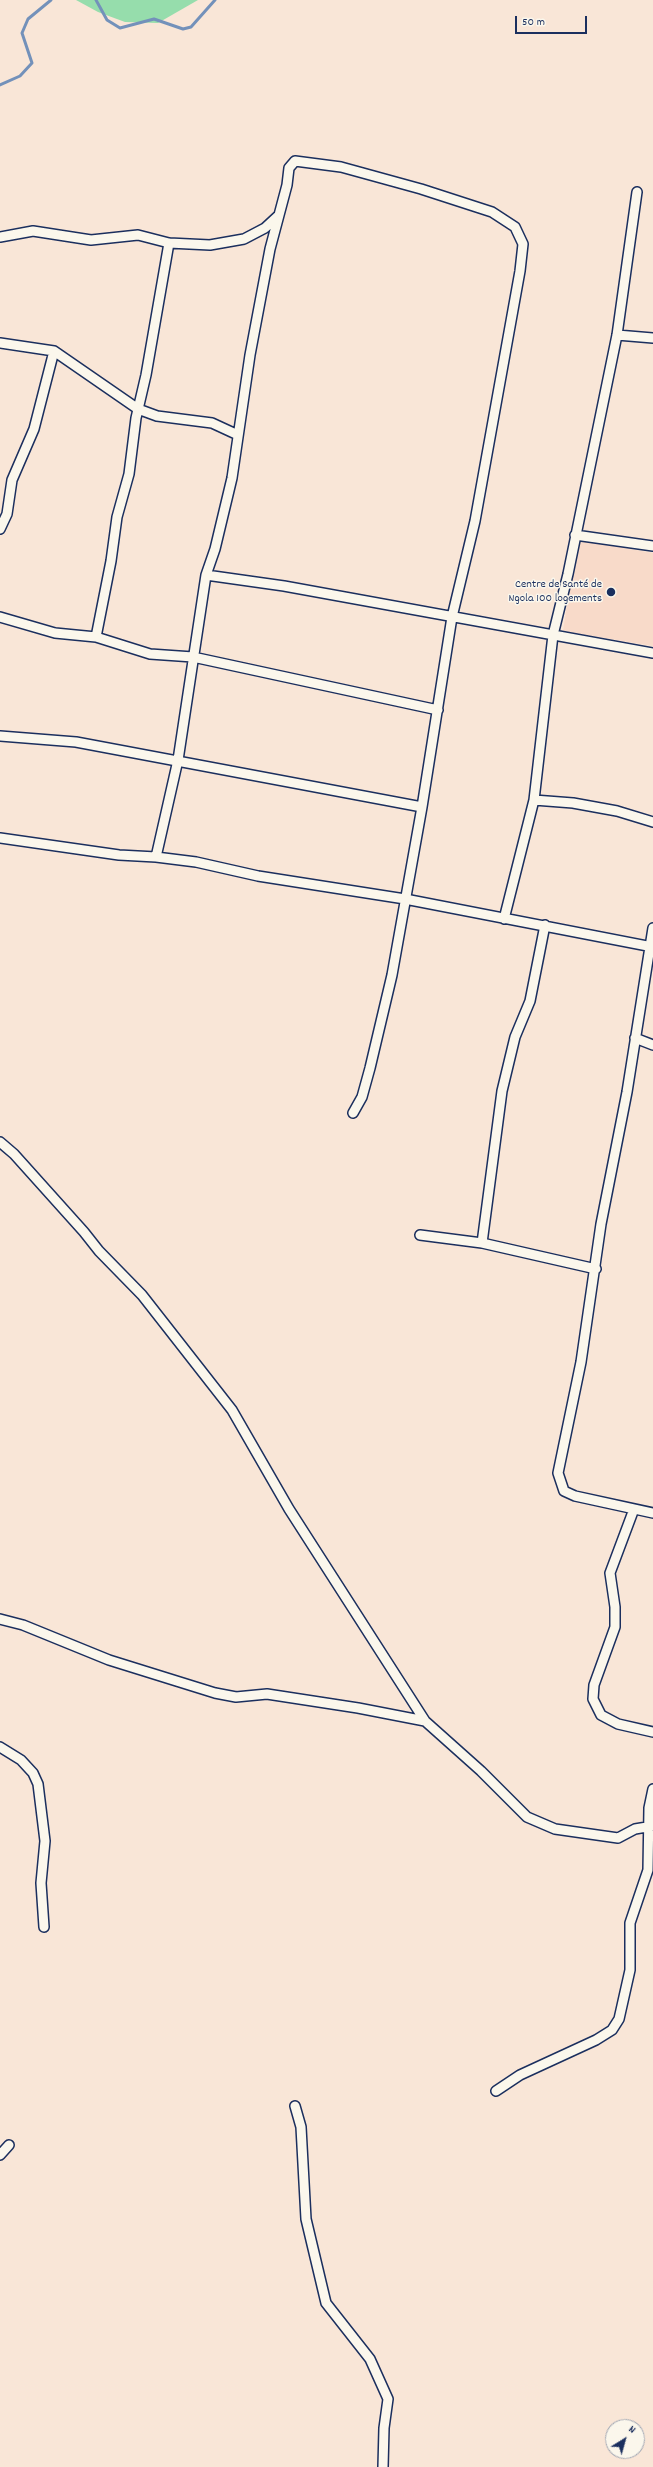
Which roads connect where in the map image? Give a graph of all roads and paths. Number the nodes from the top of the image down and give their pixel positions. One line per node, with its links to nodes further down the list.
1 (637, 192): 5 (street)
2 (278, 216): 4 (street); 10 (street); 15 (street)
3 (0, 237): 4 (street)
4 (169, 243): 9 (street)
5 (617, 335): 6 (street); 12 (street)
6 (653, 338)
7 (0, 343): 8 (street)
8 (54, 351): 9 (street); 11 (street)
9 (138, 410): 10 (street); 18 (street)
10 (238, 435): 14 (street)
11 (0, 529)
12 (575, 535): 13 (street); 17 (street)
13 (653, 546)
14 (206, 575): 15 (street); 20 (street)
15 (452, 617): 17 (street); 21 (street)
16 (0, 618): 18 (street)
17 (553, 635): 19 (street); 24 (street)
18 (96, 637): 20 (street)
19 (653, 653)
20 (193, 657): 21 (street); 23 (street)
21 (438, 710): 25 (street)
22 (0, 736): 23 (street)
23 (178, 760): 25 (street); 28 (street)
24 (534, 800): 26 (street); 30 (street)
25 (422, 807): 29 (street)
26 (653, 822)
27 (0, 838): 28 (street)
28 (156, 857): 29 (street)
29 (405, 899): 30 (street); 36 (street)
30 (504, 919): 31 (street)
31 (545, 926): 33 (street); 39 (street)
32 (653, 928): 33 (street)
33 (651, 947): 34 (street)
34 (635, 1038): 35 (street); 40 (street)
35 (653, 1045)
36 (353, 1113)
37 (0, 1142): 44 (street)
38 (420, 1235): 39 (street)
39 (482, 1243): 40 (street)
40 (596, 1269): 41 (street)
41 (634, 1509): 42 (street); 45 (street)
42 (653, 1513)
43 (0, 1619): 44 (street)
44 (424, 1721): 48 (street)
45 (653, 1732)
46 (0, 1747): 51 (street)
47 (653, 1789): 48 (street)
48 (652, 1826): 49 (street)
49 (648, 1870): 50 (street); 52 (street)
50 (653, 1881)
51 (44, 1927)
52 (496, 2091)
53 (295, 2106): 56 (street)
54 (10, 2145): 55 (street)
55 (0, 2155)
56 (383, 2467)

